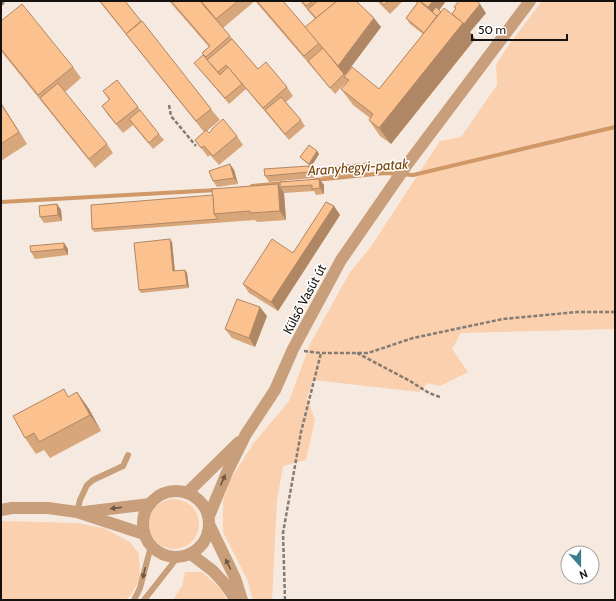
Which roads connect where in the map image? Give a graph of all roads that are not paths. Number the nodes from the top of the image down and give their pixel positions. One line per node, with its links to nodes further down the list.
1 (530, 1): 2 (street, Külső Vasút út)
2 (246, 434): 4 (street, Külső Vasút út); 8 (street, Külső Vasút út, one-way to 2)
3 (128, 455): 7 (lane)
4 (187, 493): 5 (street); 8 (street)
5 (150, 504): 7 (street, one-way to 7); 9 (street)
6 (1, 510): 7 (street)
7 (79, 512): 9 (street)
8 (209, 521): 11 (street); 16 (street, one-way to 8)
9 (144, 534): 10 (street)
10 (151, 546): 12 (street); 13 (lane, one-way to 13)
11 (191, 554): 12 (street); 15 (street)
12 (177, 558): 14 (lane)
13 (134, 600)
14 (144, 600)
15 (236, 600)
16 (242, 600)

